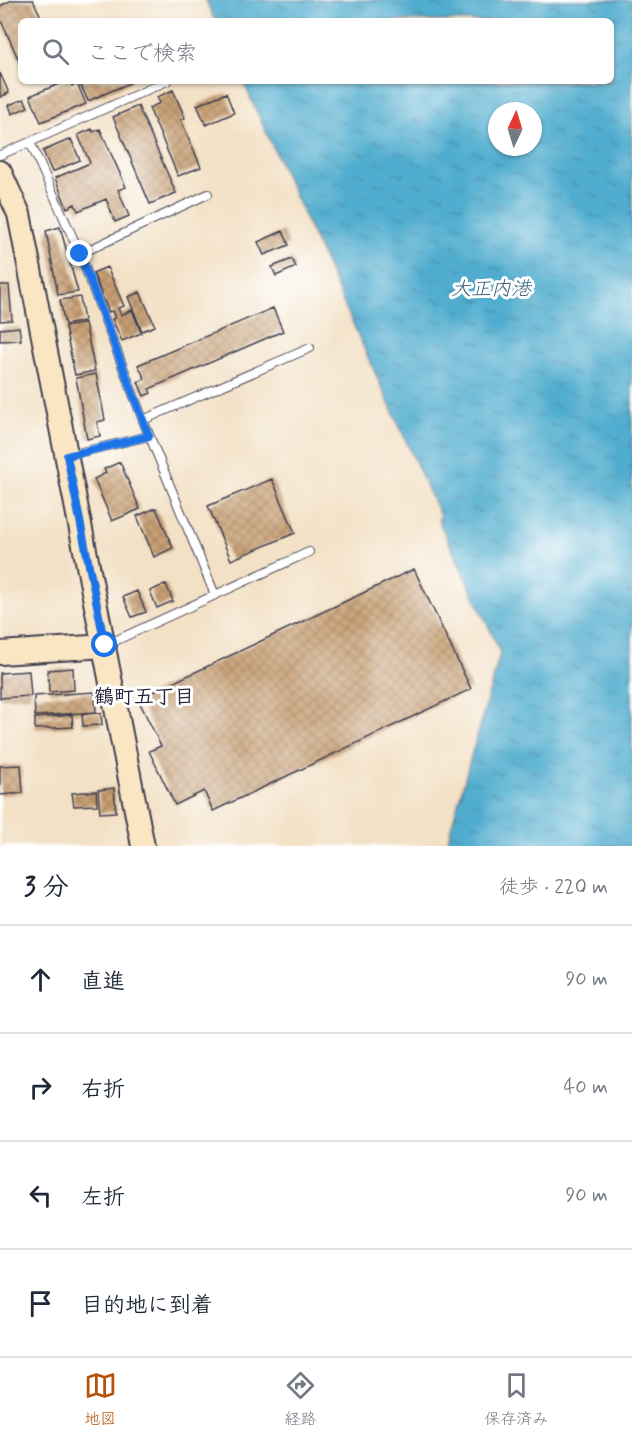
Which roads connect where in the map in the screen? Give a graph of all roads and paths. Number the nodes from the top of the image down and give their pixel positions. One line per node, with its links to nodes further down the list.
1 (160, 84): 2 (lane)
2 (30, 142): 3 (lane); 6 (lane)
3 (0, 155)
4 (0, 172): 10 (street)
5 (208, 195): 6 (lane)
6 (80, 254): 8 (lane)
7 (310, 348): 8 (lane)
8 (143, 420): 9 (lane)
9 (149, 436): 10 (lane); 12 (lane)
10 (67, 456): 13 (street)
11 (309, 552): 12 (lane)
12 (215, 595): 13 (lane)
13 (105, 645): 14 (street); 15 (street)
14 (0, 653)
15 (143, 846)

